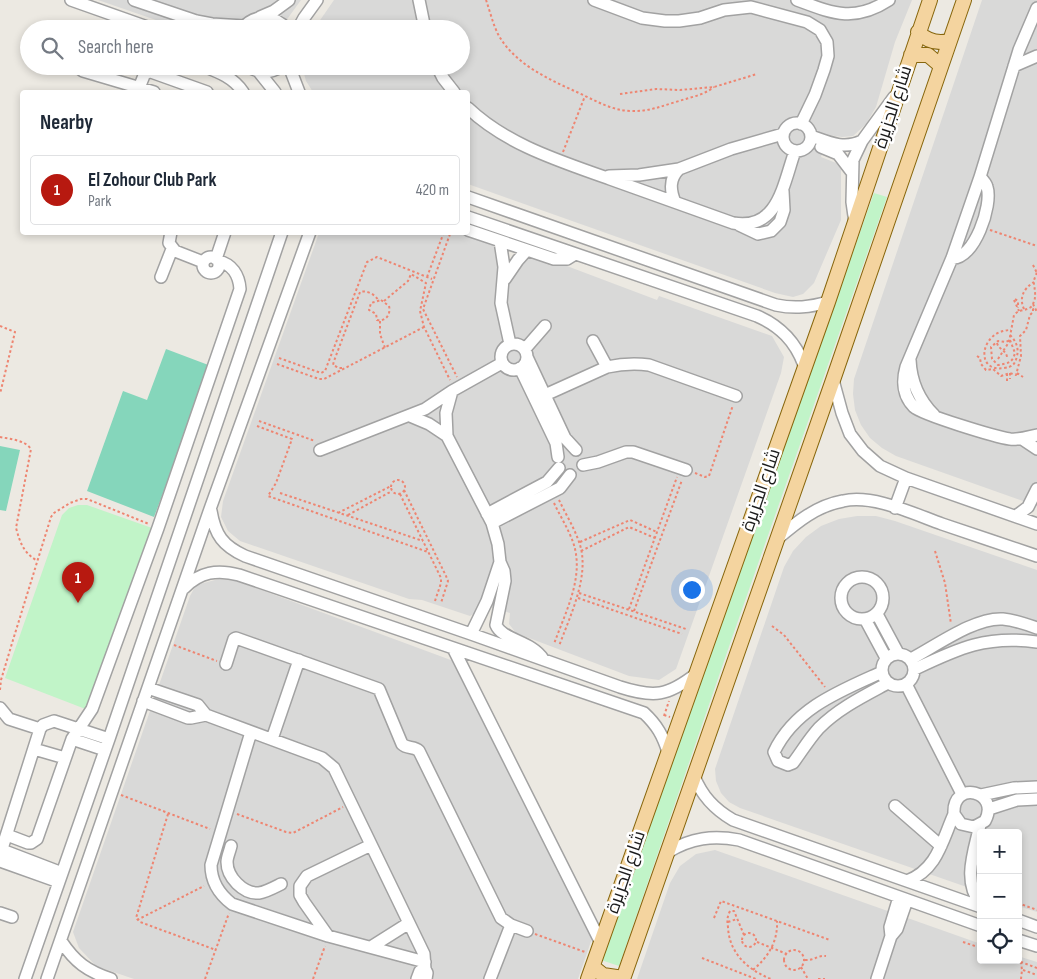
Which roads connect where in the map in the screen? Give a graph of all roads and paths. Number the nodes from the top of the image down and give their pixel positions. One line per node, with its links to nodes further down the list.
1 (71, 0): 15 (street)
2 (134, 0): 16 (street)
3 (289, 0): 13 (street); 14 (street)
4 (317, 0): 13 (street)
5 (419, 0): 20 (street)
6 (486, 0): 45 (path)
7 (594, 0): 47 (street)
8 (797, 0): 9 (street)
9 (889, 0)
10 (930, 0): 21 (main road, شارع الجزيرة)
11 (964, 0): 22 (main road, شارع الجزيرة)
12 (1037, 8): 26 (street)
13 (307, 14): 19 (street)
14 (260, 17): 17 (street); 18 (street)
15 (124, 20)
16 (193, 20)
17 (251, 20)
18 (276, 20)
19 (303, 20)
20 (422, 20)
21 (918, 32): 22 (main road); 23 (main road, شارع الجزيرة)
22 (949, 41): 25 (main road, شارع الجزيرة)
23 (911, 55): 25 (main road); 36 (main road, شارع الجزيرة)
24 (1037, 56): 26 (street)
25 (941, 66): 122 (main road, شارع الجزيرة)
26 (1014, 66): 56 (street)
27 (757, 74): 35 (path)
28 (96, 75): 37 (street)
29 (144, 75): 37 (street)
30 (160, 75): 39 (street)
31 (225, 75): 40 (street)
32 (261, 75): 41 (street)
33 (292, 75): 42 (street)
34 (442, 75): 43 (street)
35 (714, 87): 44 (path); 45 (path)
36 (901, 87): 50 (street); 60 (main road, شارع الجزيرة)
37 (139, 88): 38 (street)
38 (146, 90)
39 (202, 90)
40 (241, 90)
41 (273, 90)
42 (298, 90)
43 (452, 90)
44 (620, 94)
45 (585, 96): 52 (path)
46 (470, 110): 52 (street)
47 (801, 124): 48 (street); 49 (street)
48 (783, 134): 51 (street); 53 (street)
49 (810, 140): 50 (street); 51 (street); 54 (street)
50 (862, 141): 54 (street)
51 (795, 151): 58 (street)
52 (559, 162): 55 (street)
53 (679, 169): 55 (street); 58 (street)
54 (851, 171): 60 (street)
55 (600, 176): 58 (street)
56 (980, 177): 61 (street); 74 (street)
57 (470, 198): 86 (street)
58 (675, 202)
59 (470, 218): 73 (street)
60 (855, 223): 88 (main road, شارع الجزيرة)
61 (982, 227): 70 (path); 74 (street)
62 (470, 231): 69 (street)
63 (170, 235): 71 (street)
64 (224, 235): 75 (street)
65 (281, 235): 224 (street)
66 (309, 235): 153 (street)
67 (443, 235): 79 (path)
68 (450, 235): 80 (path)
69 (500, 241): 72 (street); 81 (street)
70 (1037, 246)
71 (172, 249): 75 (street); 78 (street)
72 (527, 250): 73 (street); 81 (street)
73 (575, 254): 94 (street)
74 (952, 258): 136 (street)
75 (217, 260): 162 (street)
76 (1033, 265): 77 (path)
77 (1037, 273): 82 (path)
78 (161, 277)
79 (427, 277): 80 (path); 110 (path)
80 (432, 279): 124 (path)
81 (504, 281): 104 (street)
82 (1034, 282): 83 (path); 92 (path)
83 (1037, 294): 89 (path)
84 (1015, 299): 91 (path)
85 (378, 300): 87 (path); 95 (path); 116 (path)
86 (762, 300): 88 (street); 94 (street)
87 (384, 301): 95 (path); 98 (path)
88 (828, 302): 114 (main road, شارع الجزيرة)
89 (1033, 304): 90 (path); 93 (path)
90 (1030, 308): 92 (path); 118 (path)
91 (1019, 309): 92 (path); 99 (path)
92 (1024, 310)
93 (1037, 312)
94 (757, 316): 114 (street)
95 (380, 321): 105 (path)
96 (0, 326): 125 (path)
97 (545, 326): 107 (street)
98 (424, 328): 105 (path); 124 (path)
99 (1012, 330): 100 (path); 100 (path)
100 (1010, 335): 101 (path)
101 (1010, 340): 101 (path); 106 (path)
102 (593, 341): 115 (street)
103 (997, 343): 106 (path)
104 (510, 344): 107 (street); 112 (street)
105 (385, 348): 116 (path)
106 (1004, 350): 109 (path); 111 (path)
107 (526, 353): 117 (street); 126 (street)
108 (977, 356): 119 (path)
109 (1007, 357)
110 (279, 358)
111 (998, 359)
112 (502, 363): 117 (street); 124 (street)
113 (277, 364): 116 (path)
114 (804, 365): 206 (main road, شارع الجزيرة)
115 (607, 367): 126 (street); 127 (street)
116 (344, 368)
117 (520, 368): 140 (street)
118 (1017, 373): 119 (path); 120 (path)
119 (1009, 374): 121 (path); 123 (path)
120 (1023, 377)
121 (1010, 379)
122 (833, 380): 144 (street); 166 (main road, شارع الجزيرة)
123 (1007, 381)
124 (456, 389): 128 (street); 133 (street)
125 (0, 394)
126 (545, 395): 139 (street)
127 (736, 396): 142 (path)
128 (410, 416): 133 (street); 137 (street)
129 (259, 421): 131 (path)
130 (256, 426): 135 (path)
131 (294, 434): 135 (path); 137 (path)
132 (1037, 435): 136 (street)
133 (447, 436): 159 (street)
134 (0, 437): 174 (path)
135 (292, 439): 158 (path)
136 (1022, 439): 138 (street)
137 (325, 448)
138 (1037, 449)
139 (576, 450): 140 (street); 141 (street)
140 (559, 463): 143 (street); 159 (street)
141 (583, 465): 142 (street); 143 (street)
142 (683, 469): 164 (path); 185 (path)
143 (570, 475): 148 (street)
144 (906, 478): 152 (street); 157 (street)
145 (391, 486): 146 (path); 147 (path); 155 (path)
146 (404, 490): 151 (path); 177 (path)
147 (392, 492): 151 (path); 156 (path)
148 (552, 492): 159 (street); 168 (path); 196 (path)
149 (1037, 492): 157 (street)
150 (280, 493): 154 (path)
151 (400, 494): 167 (path)
152 (895, 508): 166 (street); 173 (street)
153 (210, 510): 172 (street); 179 (street)
154 (334, 511): 155 (path); 158 (path)
155 (338, 513): 156 (path)
156 (346, 515): 160 (path)
157 (1016, 516): 161 (street)
158 (332, 518): 163 (path)
159 (489, 519): 175 (street)
160 (364, 521): 163 (path); 167 (path)
161 (1037, 524)
162 (158, 528): 174 (path); 219 (street)
163 (362, 529): 171 (path)
164 (657, 532): 165 (path); 168 (path)
165 (655, 538): 169 (path); 184 (path)
166 (776, 540): 228 (main road, شارع الجزيرة)
167 (423, 541): 171 (path)
168 (580, 542): 169 (path)
169 (581, 550): 180 (path)
170 (935, 551): 193 (path)
171 (428, 552): 178 (path)
172 (245, 556): 176 (street); 191 (street)
173 (1037, 556)
174 (36, 560): 212 (path)
175 (500, 562): 191 (street); 202 (street)
176 (239, 575): 179 (street); 198 (street)
177 (446, 576): 178 (path); 183 (path)
178 (441, 578): 182 (path)
179 (183, 590): 194 (street)
180 (579, 592): 181 (path); 184 (path)
181 (577, 598): 192 (path); 197 (path)
182 (435, 601)
183 (441, 603)
184 (629, 609): 185 (path)
185 (634, 611): 190 (path)
186 (877, 614): 187 (street); 187 (street); 199 (street)
187 (865, 619): 200 (street)
188 (772, 626): 213 (path)
189 (1037, 628): 193 (street)
190 (686, 629)
191 (471, 634): 202 (street)
192 (682, 634)
193 (953, 636): 204 (street)
194 (164, 642): 203 (path); 210 (street)
195 (1037, 642): 204 (street)
196 (554, 644)
197 (559, 646)
198 (453, 648): 215 (street); 291 (street)
199 (898, 653): 200 (street); 204 (street)
200 (886, 658): 205 (street)
201 (299, 660): 203 (street); 223 (street); 272 (street)
202 (544, 661): 209 (street)
203 (226, 664)
204 (913, 664): 208 (street)
205 (882, 672): 207 (street); 213 (street)
206 (696, 674): 211 (street); 226 (main road, شارع الجزيرة)
207 (888, 683): 208 (street); 213 (street)
208 (906, 684): 231 (street)
209 (620, 687): 211 (street); 215 (street)
210 (148, 688): 214 (street); 217 (street)
211 (673, 689): 220 (path)
212 (0, 690)
213 (831, 695)
214 (143, 701): 217 (street); 230 (street)
215 (614, 703): 220 (street)
216 (0, 708): 218 (street)
217 (206, 714): 221 (street)
218 (40, 729): 219 (street); 225 (street)
219 (78, 729): 222 (street); 224 (street)
220 (659, 730): 226 (street)
221 (251, 732): 223 (street); 239 (street)
222 (72, 739): 224 (street); 227 (street)
223 (272, 739): 235 (street)
224 (107, 745): 234 (street)
225 (34, 749): 227 (street); 245 (street)
226 (668, 752): 291 (main road, شارع الجزيرة)
227 (65, 758): 245 (street)
228 (694, 776): 242 (street); 250 (main road, شارع الجزيرة)
229 (1037, 787): 232 (street)
230 (112, 792): 238 (street); 240 (path)
231 (962, 794): 232 (street); 241 (street)
232 (981, 795): 237 (street)
233 (1037, 799): 237 (street)
234 (86, 803): 238 (street); 252 (street)
235 (351, 803): 239 (path); 247 (street)
236 (895, 806): 249 (street)
237 (989, 809): 243 (street)
238 (106, 810): 279 (street)
239 (227, 810): 244 (street)
240 (168, 814): 244 (path); 267 (path)
241 (954, 814): 243 (street); 249 (street)
242 (745, 824): 246 (street); 254 (street)
243 (980, 825): 258 (street)
244 (220, 832): 253 (street)
245 (7, 835): 251 (street)
246 (739, 840): 250 (street); 257 (street)
247 (372, 845): 271 (street); 277 (street)
248 (231, 846): 256 (street)
249 (940, 846): 254 (street)
250 (668, 852): 307 (main road, شارع الجزيرة)
251 (1, 856): 252 (street)
252 (60, 878): 301 (street)
253 (214, 881): 259 (street); 267 (path)
254 (907, 881): 261 (street)
255 (281, 884): 256 (street)
256 (241, 887): 259 (street)
257 (903, 898): 273 (street); 313 (street)
258 (977, 898)
259 (232, 904): 277 (street); 286 (path)
260 (1022, 904): 262 (path)
261 (977, 905)
262 (1037, 910)
263 (0, 913): 264 (street)
264 (12, 917)
265 (714, 918): 268 (path)
266 (737, 919): 270 (path); 270 (path); 276 (path)
267 (137, 920): 286 (path)
268 (777, 921): 278 (path); 285 (path)
269 (1022, 921): 274 (street)
270 (728, 922): 297 (path)
271 (409, 923): 283 (street); 296 (street)
272 (511, 925): 275 (street); 306 (street)
273 (977, 925)
274 (1036, 926): 282 (street)
275 (527, 931): 291 (path)
276 (744, 935): 280 (path); 280 (path)
277 (328, 936): 283 (street); 304 (path)
278 (830, 940)
279 (61, 941): 300 (street); 302 (street)
280 (756, 942): 285 (path)
281 (963, 942): 284 (path)
282 (1028, 943)
283 (371, 947): 296 (street)
284 (977, 947)
285 (772, 948): 287 (path); 297 (path)
286 (216, 950): 303 (path)
287 (787, 954): 290 (path); 294 (path)
288 (826, 956): 290 (path)
289 (702, 958): 308 (path)
290 (804, 960): 294 (path)
291 (595, 961): 307 (main road)
292 (1022, 962): 295 (path)
293 (1021, 964): 298 (path)
294 (801, 967): 310 (path)
295 (1037, 968)
296 (425, 970): 305 (street)
297 (753, 970): 309 (path)
298 (1022, 970): 299 (path); 314 (path)
299 (1037, 974)
300 (107, 978)
301 (25, 979)
302 (48, 979)
303 (205, 979)
304 (313, 979)
305 (417, 979)
306 (490, 979)
307 (624, 979)
308 (756, 979)
309 (772, 979)
310 (808, 979)
311 (818, 979): 312 (path)
312 (825, 979)
313 (877, 979)
314 (1021, 979)

